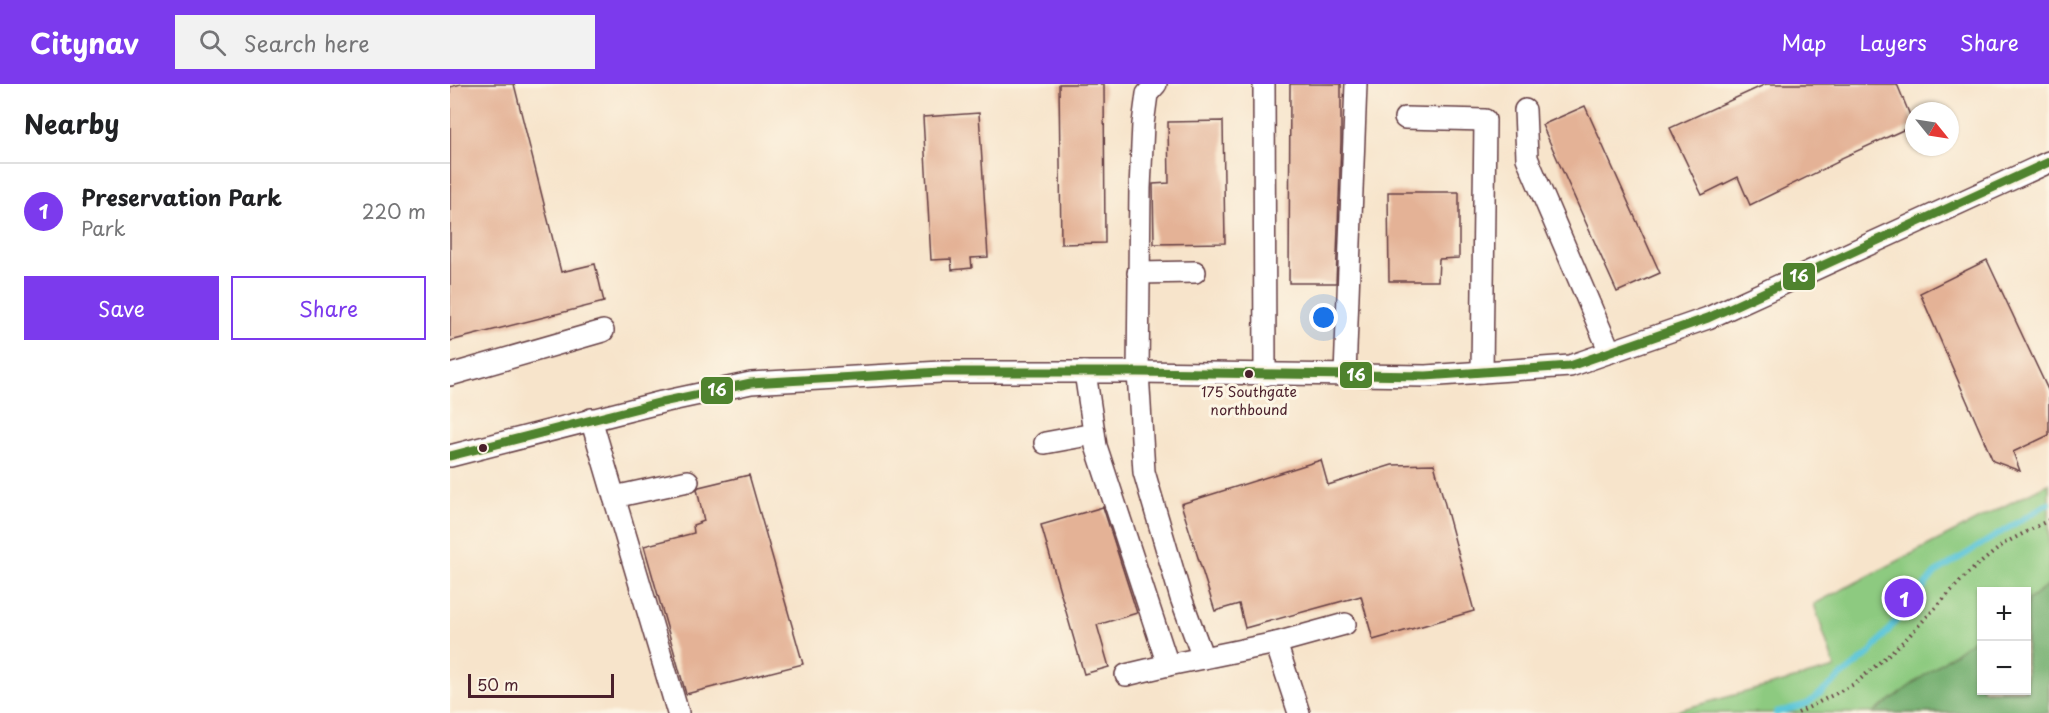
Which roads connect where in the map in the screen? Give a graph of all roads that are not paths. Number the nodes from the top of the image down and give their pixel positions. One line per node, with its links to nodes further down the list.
1 (1156, 84): 8 (street)
2 (1264, 84): 15 (street)
3 (1356, 84): 16 (street)
4 (1526, 110): 10 (street)
5 (1405, 118): 13 (street)
6 (2049, 162): 10 (street)
7 (1195, 272): 8 (street)
8 (1138, 273): 12 (street)
9 (603, 331): 14 (street)
10 (1610, 352): 13 (street)
11 (1085, 372): 12 (street); 17 (street); 18 (street)
12 (1138, 372): 15 (street); 25 (street)
13 (1482, 372): 16 (street)
14 (450, 375)
15 (1265, 375): 16 (street)
16 (1345, 375)
17 (591, 420): 20 (street); 22 (street)
18 (1094, 434): 19 (street); 26 (street)
19 (1045, 443)
20 (450, 456)
21 (688, 481): 22 (street)
22 (614, 497): 28 (street)
23 (1345, 624): 24 (street)
24 (1276, 643): 25 (street); 29 (street)
25 (1203, 658): 26 (street)
26 (1168, 665): 27 (street)
27 (1126, 675)
28 (678, 713)
29 (1299, 713)

